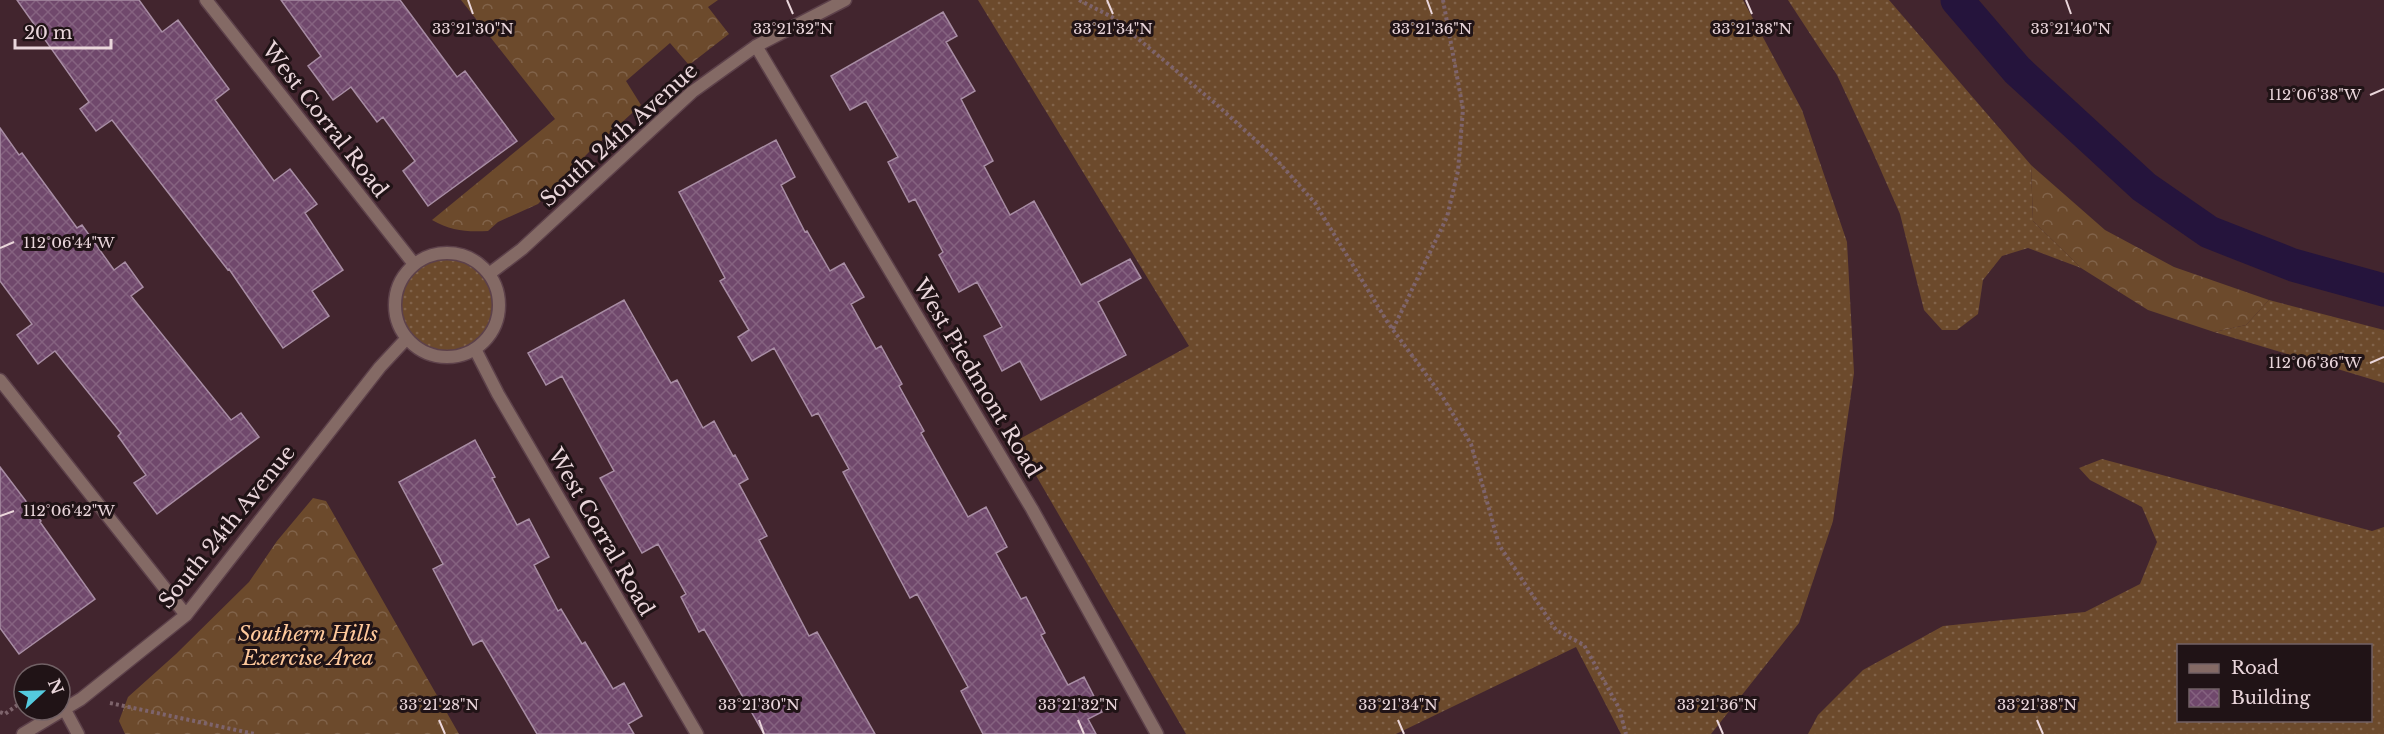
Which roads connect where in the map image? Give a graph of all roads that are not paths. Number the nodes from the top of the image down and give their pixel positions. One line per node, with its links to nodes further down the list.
1 (206, 0): 4 (street, West Corral Road)
2 (845, 0): 3 (street, South 24th Avenue)
3 (756, 46): 5 (street, South 24th Avenue); 14 (street, West Piedmont Road)
4 (414, 264): 5 (street); 6 (street)
5 (489, 274): 7 (street)
6 (407, 338): 7 (street); 9 (street, South 24th Avenue)
7 (475, 349): 13 (street, West Corral Road)
8 (0, 380): 9 (street)
9 (186, 615): 10 (street, South 24th Avenue)
10 (72, 705)
11 (44, 722): 12 (street, South 24th Avenue)
12 (22, 734)
13 (696, 734)
14 (1157, 734)

